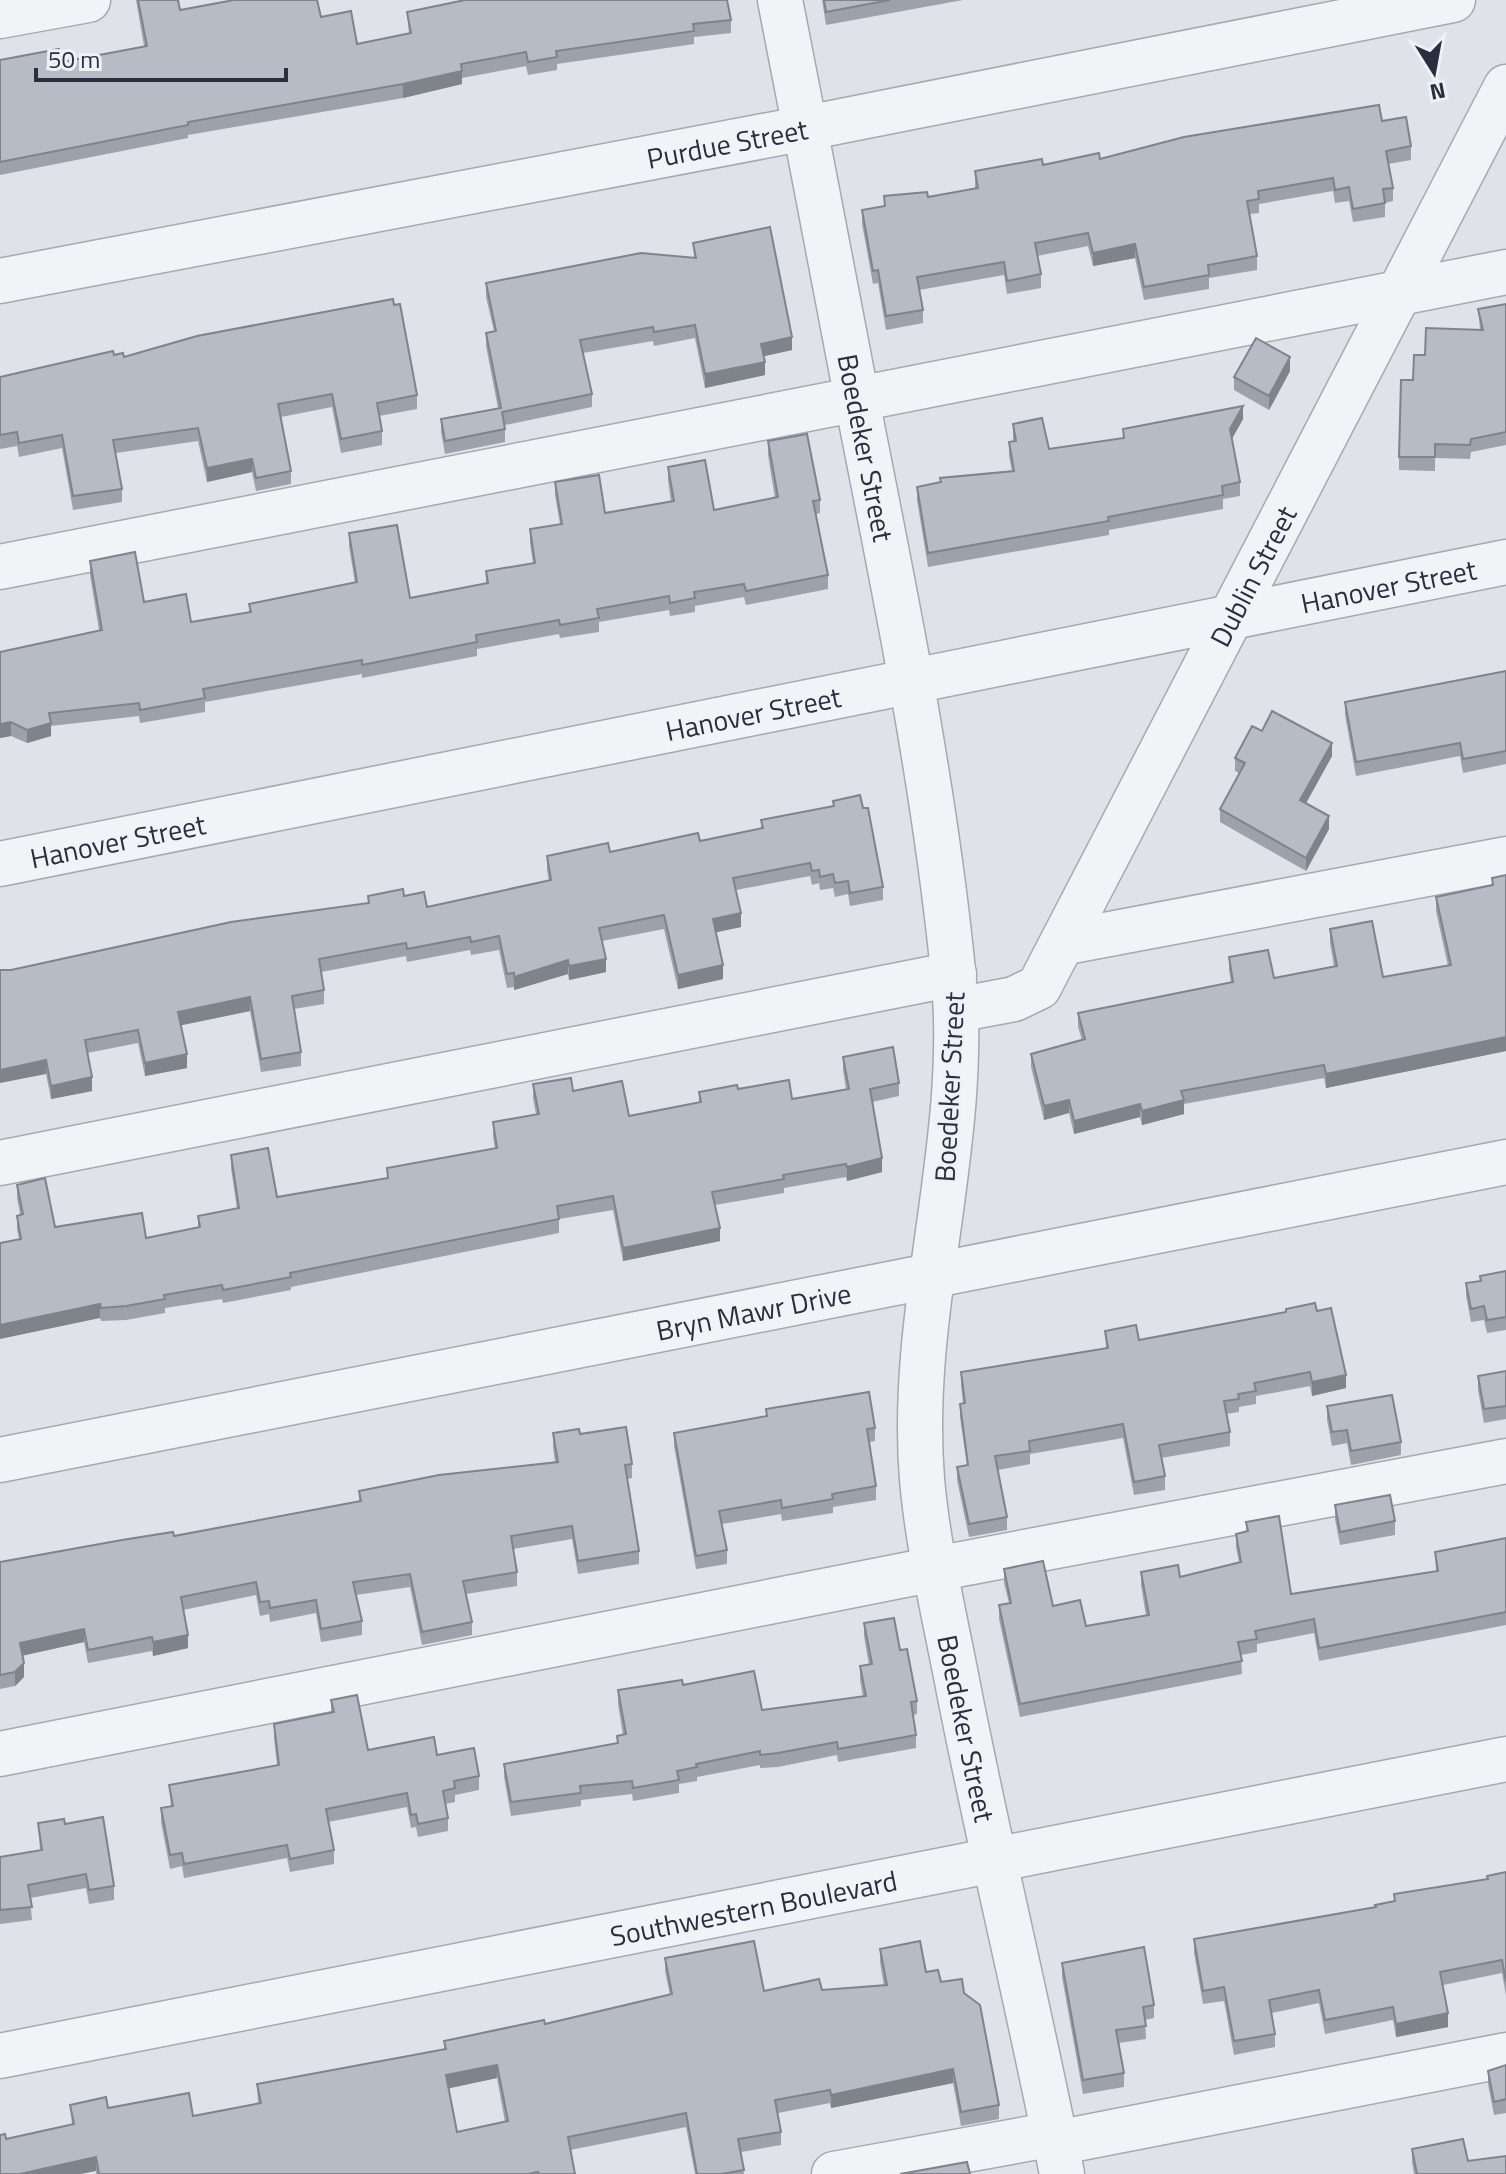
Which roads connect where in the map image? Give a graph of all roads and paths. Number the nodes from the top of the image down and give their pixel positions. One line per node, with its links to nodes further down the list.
1 (88, 0): 4 (street)
2 (780, 0): 6 (street, Boedeker Street)
3 (1453, 0): 6 (street, Purdue Street)
4 (0, 16)
5 (1506, 87): 9 (street, Dublin Street)
6 (806, 128): 8 (street, Purdue Street); 10 (street, Boedeker Street)
7 (1506, 272): 9 (street)
8 (0, 281)
9 (1399, 294): 10 (street); 13 (street, Dublin Street)
10 (856, 398): 12 (street); 14 (street, Boedeker Street)
11 (1506, 562): 13 (street, Hanover Street)
12 (0, 567)
13 (1229, 616): 14 (street, Hanover Street); 17 (street, Dublin Street)
14 (912, 683): 16 (street, Hanover Street); 18 (street, Boedeker Street)
15 (1506, 859): 17 (street)
16 (0, 864)
17 (1062, 943): 18 (street, Dublin Street)
18 (955, 992): 20 (street, Dublin Street); 21 (street, Boedeker Street)
19 (1506, 1162): 21 (street, Bryn Mawr Drive)
20 (0, 1163)
21 (930, 1277): 22 (street, Bryn Mawr Drive); 24 (street, Boedeker Street)
22 (0, 1460)
23 (1506, 1461): 24 (street)
24 (935, 1569): 25 (street); 27 (street, Boedeker Street)
25 (0, 1754)
26 (1506, 1759): 27 (street, Southwestern Boulevard)
27 (992, 1861): 29 (street, Southwestern Boulevard); 30 (street, Boedeker Street)
28 (1506, 2055): 30 (street)
29 (0, 2056)
30 (1058, 2150): 31 (street)
31 (834, 2174)

